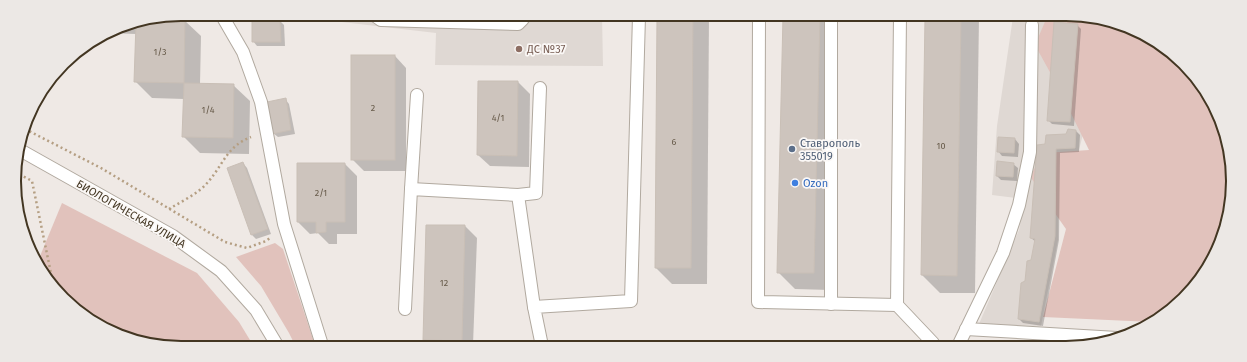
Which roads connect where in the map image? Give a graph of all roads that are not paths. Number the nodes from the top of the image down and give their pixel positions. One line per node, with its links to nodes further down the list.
1 (225, 21): 21 (street)
2 (415, 21): 3 (street)
3 (521, 21)
4 (639, 21): 16 (street)
5 (759, 21): 14 (street)
6 (831, 21): 14 (street)
7 (900, 21): 15 (street)
8 (1032, 25): 18 (street)
9 (540, 88): 13 (street)
10 (417, 95): 12 (street)
11 (24, 152): 20 (street, БИОЛОГИЧЕСКАЯ УЛИЦА)
12 (411, 189): 13 (street); 17 (street)
13 (518, 196): 16 (street)
14 (831, 304): 15 (street)
15 (897, 305): 23 (street)
16 (534, 307): 22 (street)
17 (405, 309)
18 (966, 329): 19 (street); 24 (street)
19 (1102, 337)
20 (275, 341)
21 (321, 341)
22 (541, 341)
23 (931, 341)
24 (960, 341)

